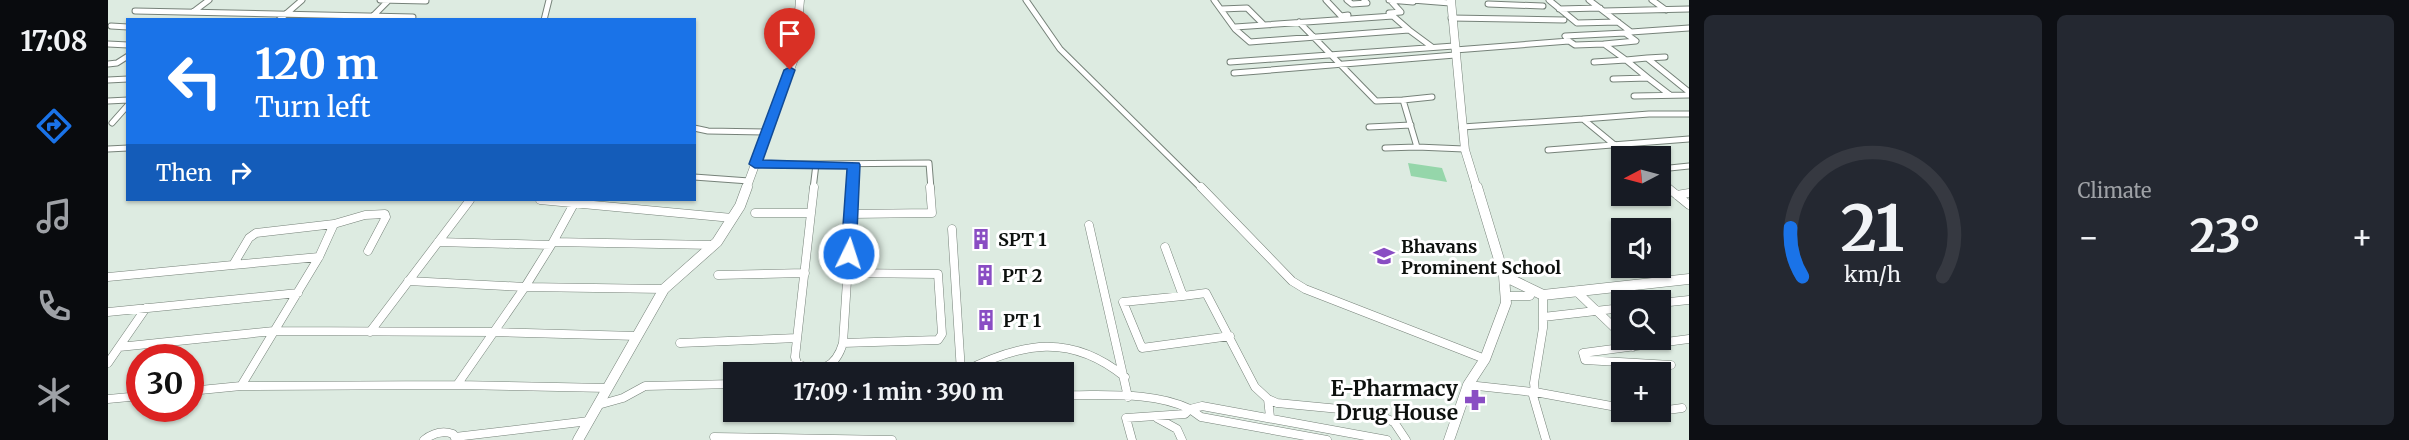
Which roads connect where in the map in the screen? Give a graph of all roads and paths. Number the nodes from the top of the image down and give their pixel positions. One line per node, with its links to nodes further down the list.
1 (209, 0): 27 (street)
2 (302, 0): 28 (street)
3 (380, 0): 4 (street)
4 (389, 0): 16 (street); 31 (street)
5 (549, 0): 32 (street)
6 (800, 0): 80 (street)
7 (1026, 0): 150 (street)
8 (1214, 0): 21 (street)
9 (1326, 0): 12 (street)
10 (1347, 0): 11 (street)
11 (1364, 0)
12 (1388, 0): 17 (street)
13 (1549, 0): 22 (street)
14 (1589, 0): 23 (street)
15 (1652, 0): 25 (street)
16 (426, 1)
17 (1413, 1): 18 (street)
18 (1451, 2): 33 (street)
19 (1488, 2): 20 (street); 34 (street)
20 (1542, 6)
21 (1221, 9): 38 (street); 41 (street)
22 (1559, 9): 23 (street); 37 (street)
23 (1602, 9): 25 (street); 37 (street)
24 (1689, 9): 25 (street)
25 (1666, 10)
26 (135, 11): 27 (street)
27 (193, 12): 28 (street)
28 (286, 14): 30 (street); 31 (street)
29 (413, 17): 31 (street)
30 (281, 18)
31 (371, 18)
32 (544, 18)
33 (1451, 18): 34 (street); 50 (street)
34 (1489, 19): 35 (street)
35 (1564, 20)
36 (1299, 22): 38 (street); 43 (street); 44 (street)
37 (1618, 22): 42 (street)
38 (1263, 24): 41 (street)
39 (111, 27): 40 (street)
40 (126, 27)
41 (1235, 27): 44 (street)
42 (1689, 28)
43 (1409, 30): 44 (street); 49 (street)
44 (1314, 38): 51 (street)
45 (1569, 41): 47 (street); 47 (street); 50 (street)
46 (108, 44): 48 (street)
47 (1604, 44): 55 (street)
48 (126, 45)
49 (1432, 47): 50 (street); 51 (street)
50 (1455, 50): 59 (street); 79 (street)
51 (1333, 54): 56 (street); 59 (street)
52 (126, 57): 58 (street)
53 (1665, 57): 54 (street)
54 (1647, 58): 55 (street); 65 (street)
55 (1626, 60): 57 (street); 61 (street)
56 (1230, 62)
57 (1594, 62)
58 (108, 64)
59 (1343, 64): 60 (street); 70 (street)
60 (1234, 73)
61 (1648, 78): 63 (street); 66 (street)
62 (126, 79): 64 (street)
63 (1613, 79)
64 (108, 80)
65 (1689, 93): 66 (street)
66 (1670, 95): 67 (street)
67 (1634, 96)
68 (1432, 98): 70 (street)
69 (126, 100): 71 (street)
70 (1403, 100): 76 (street)
71 (108, 101)
72 (126, 107): 75 (street)
73 (1689, 114): 74 (street)
74 (1583, 119): 79 (street); 82 (street)
75 (109, 125)
76 (1411, 125): 77 (street); 83 (street)
77 (1370, 127)
78 (696, 128): 80 (street)
79 (1462, 128): 86 (street)
80 (766, 132): 89 (street)
81 (1689, 139): 82 (street)
82 (1614, 145): 88 (street)
83 (1417, 147): 85 (street); 86 (street)
84 (126, 148): 87 (street)
85 (1385, 148)
86 (1464, 148): 119 (street)
87 (108, 149)
88 (1548, 150)
89 (755, 164): 90 (street); 95 (street)
90 (816, 164): 91 (street); 103 (street)
91 (854, 165): 104 (street); 104 (street)
92 (1689, 166): 93 (street)
93 (1671, 168)
94 (696, 177): 95 (street)
95 (749, 181): 105 (street)
96 (1671, 190): 98 (street)
97 (1689, 193): 98 (street)
98 (1677, 195): 101 (street)
99 (469, 201): 109 (street)
100 (575, 201): 105 (street); 110 (street)
101 (1689, 205)
102 (755, 213): 103 (street)
103 (811, 213): 116 (street)
104 (851, 214): 117 (street)
105 (732, 218): 111 (street)
106 (334, 224): 113 (street); 114 (street); 115 (street)
107 (1089, 225): 157 (street)
108 (952, 229): 153 (street)
109 (438, 242): 110 (street); 122 (street)
110 (552, 244): 111 (street); 123 (street)
111 (713, 245): 124 (street)
112 (1165, 248): 128 (street)
113 (368, 251)
114 (319, 257): 115 (street); 126 (street)
115 (233, 265): 120 (street)
116 (805, 273): 118 (street); 143 (street)
117 (847, 273): 147 (street); 147 (street)
118 (718, 275)
119 (1504, 276): 127 (street); 129 (street)
120 (108, 277)
121 (1689, 279): 125 (street)
122 (408, 281): 123 (street); 139 (street)
123 (525, 287): 124 (street); 140 (street)
124 (664, 288): 141 (street)
125 (1576, 291): 127 (street); 134 (street)
126 (298, 293): 132 (street); 138 (street)
127 (1538, 293): 129 (street); 136 (street)
128 (1184, 296): 142 (street); 142 (street)
129 (1506, 296): 150 (street)
130 (1689, 300): 131 (street)
131 (1671, 302)
132 (146, 309): 135 (street); 148 (street)
133 (1611, 309): 134 (street)
134 (1598, 311): 136 (street); 137 (street)
135 (108, 312)
136 (1543, 317): 164 (street)
137 (1611, 324)
138 (274, 331): 139 (street); 148 (street); 161 (street)
139 (370, 332): 140 (street)
140 (494, 332): 141 (street); 159 (street)
141 (637, 336): 162 (street)
142 (1230, 336): 169 (street)
143 (797, 338): 146 (street); 151 (street)
144 (1689, 339): 145 (street)
145 (1671, 342)
146 (680, 343)
147 (843, 343): 152 (street)
148 (118, 348): 156 (street)
149 (1611, 350): 155 (street)
150 (1485, 359): 160 (street)
151 (797, 362)
152 (836, 362)
153 (961, 362)
154 (980, 362): 157 (street)
155 (1619, 362)
156 (108, 363)
157 (1125, 377): 167 (street)
158 (723, 384): 170 (street)
159 (457, 385): 161 (street); 162 (street)
160 (1468, 385): 164 (street); 188 (street)
161 (241, 386): 163 (street)
162 (607, 388): 170 (street)
163 (204, 390)
164 (1534, 392): 171 (street); 189 (street)
165 (1074, 394): 167 (street)
166 (126, 397): 168 (street)
167 (1128, 397): 173 (street)
168 (108, 399)
169 (1268, 399): 175 (street); 187 (street)
170 (598, 405): 177 (street)
171 (1611, 406)
172 (1682, 408): 174 (street)
173 (1190, 409): 175 (street); 176 (street); 185 (street)
174 (1671, 409)
175 (1270, 417): 186 (street)
176 (1157, 418): 183 (street); 184 (street)
177 (589, 421): 179 (street); 181 (street)
178 (714, 437): 182 (street)
179 (456, 438): 180 (street)
180 (424, 440)
181 (578, 440)
182 (891, 440)
183 (1132, 440)
184 (1182, 440)
185 (1327, 440)
186 (1388, 440)
187 (1406, 440)
188 (1449, 440)
189 (1546, 440)

